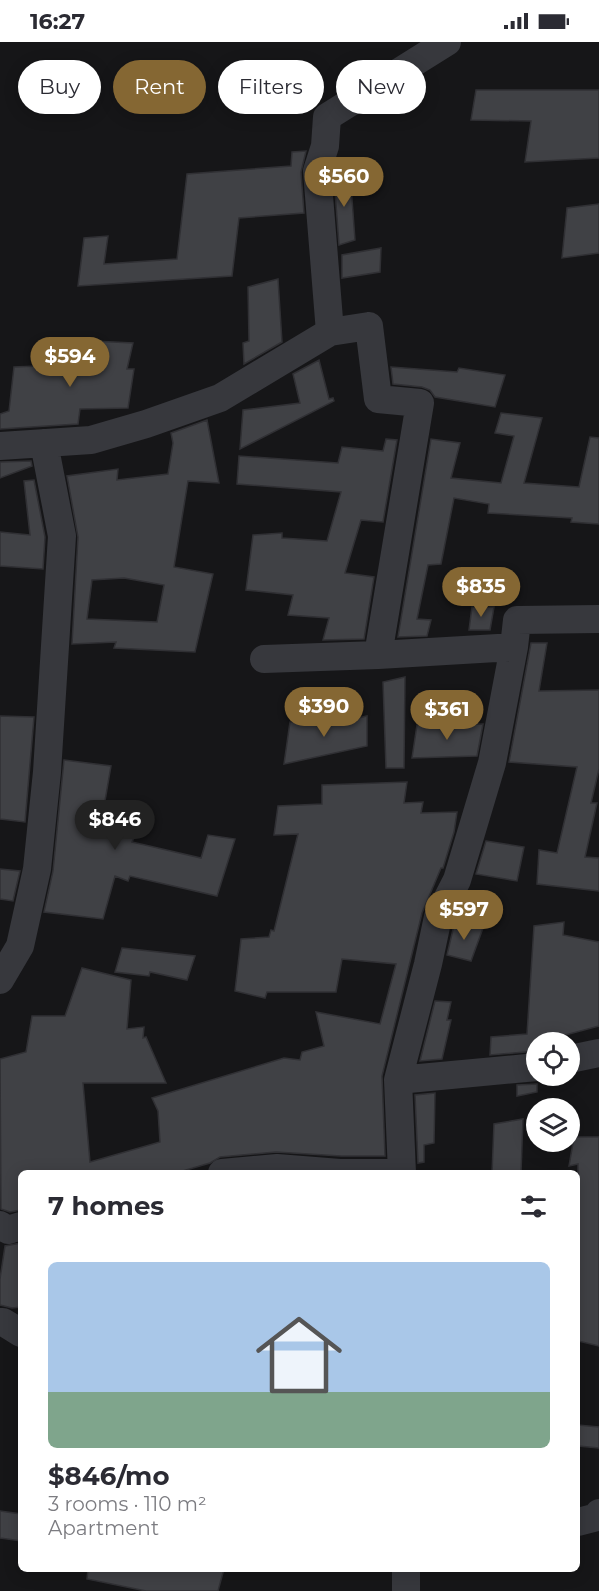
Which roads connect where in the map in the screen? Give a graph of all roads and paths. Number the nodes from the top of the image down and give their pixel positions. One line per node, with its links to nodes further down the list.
1 (447, 42): 2 (street)
2 (330, 332): 3 (street); 7 (street)
3 (44, 443): 4 (street); 9 (street)
4 (0, 446)
5 (599, 619): 6 (street)
6 (514, 647): 7 (street); 13 (street)
7 (378, 655): 8 (street)
8 (264, 659)
9 (0, 980)
10 (599, 1053): 11 (street)
11 (580, 1057)
12 (526, 1069): 13 (street)
13 (398, 1080): 16 (street)
14 (255, 1170): 15 (street)
15 (302, 1170)
16 (402, 1170)
17 (0, 1225): 18 (street)
18 (18, 1227)
19 (0, 1322): 20 (street)
20 (18, 1331)
21 (599, 1513): 22 (street)
22 (580, 1521)
23 (406, 1572): 24 (street)
24 (406, 1591)

